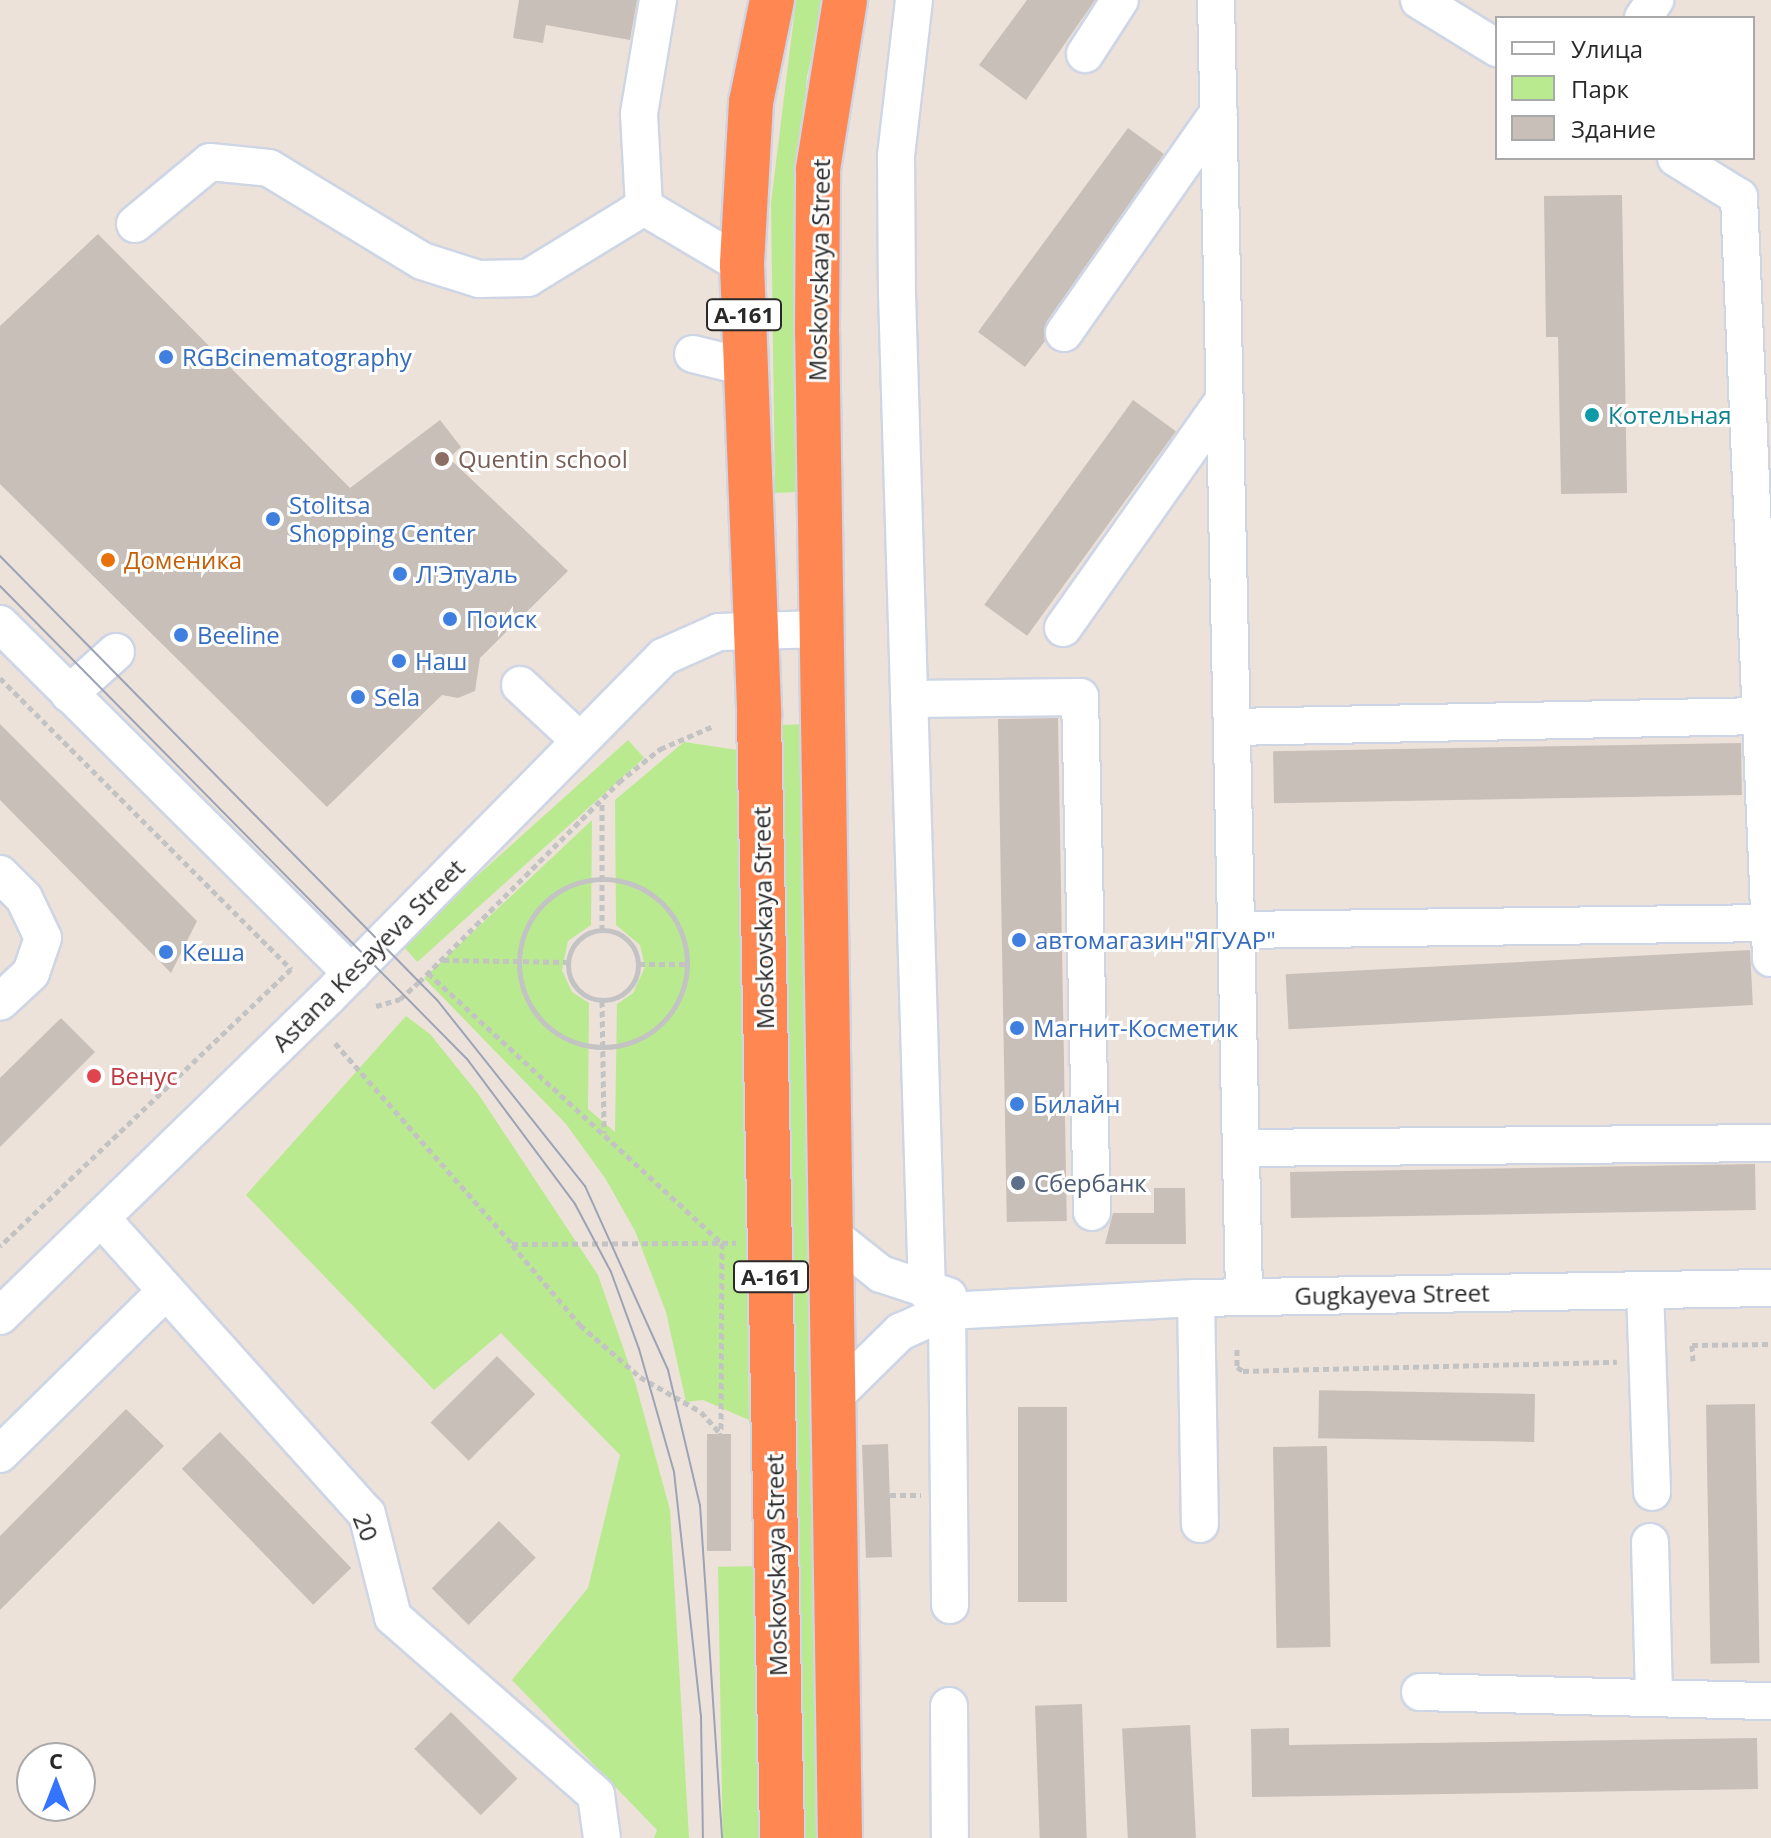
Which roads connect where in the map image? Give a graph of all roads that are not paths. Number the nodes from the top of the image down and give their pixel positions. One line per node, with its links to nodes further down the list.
1 (658, 0): 12 (street)
2 (772, 0): 14 (highway, Moskovskaya Street / А-161)
3 (845, 0): 21 (highway, Moskovskaya Street / А-161)
4 (914, 0): 26 (street)
5 (1120, 0): 9 (street)
6 (1216, 0): 10 (street)
7 (1419, 0): 8 (street)
8 (1495, 47)
9 (1085, 54)
10 (1219, 112): 15 (street); 18 (street)
11 (1679, 160): 27 (street)
12 (644, 207): 13 (street); 14 (street)
13 (135, 224)
14 (742, 265): 17 (highway, Moskovskaya Street / А-161)
15 (1064, 333)
16 (693, 354): 17 (street)
17 (745, 367): 22 (highway, Moskovskaya Street / А-161)
18 (1225, 398): 20 (street); 28 (street)
19 (0, 624): 25 (street)
20 (1063, 628)
21 (821, 629): 22 (street, Astana Kesayeva Street); 39 (highway, Moskovskaya Street / А-161)
22 (753, 633): 29 (street, Astana Kesayeva Street); 58 (highway, Moskovskaya Street / А-161)
23 (116, 652): 25 (street)
24 (520, 685): 29 (street)
25 (69, 694): 33 (street)
26 (909, 699): 37 (street); 45 (street)
27 (1761, 716): 28 (street); 32 (street)
28 (1232, 727): 31 (street)
29 (580, 741): 33 (street, Astana Kesayeva Street)
30 (0, 874): 34 (street)
31 (1237, 930): 32 (street); 36 (street)
32 (1770, 940)
33 (352, 973): 38 (street, Astana Kesayeva Street)
34 (0, 1002)
35 (1771, 1143): 36 (street)
36 (1242, 1148): 43 (street)
37 (1092, 1212)
38 (101, 1218): 42 (street, 20); 46 (street, Astana Kesayeva Street)
39 (828, 1232): 45 (street, Gugkayeva Street); 47 (highway, Moskovskaya Street / А-161)
40 (1771, 1288): 41 (street, Gugkayeva Street)
41 (1645, 1290): 43 (street, Gugkayeva Street); 49 (street)
42 (164, 1293): 48 (street); 57 (street, 20)
43 (1244, 1297): 44 (street, Gugkayeva Street)
44 (1196, 1298): 45 (street, Gugkayeva Street); 50 (street)
45 (937, 1302): 47 (street); 52 (street)
46 (0, 1316)
47 (834, 1397): 59 (highway, Moskovskaya Street / А-161)
48 (0, 1454)
49 (1652, 1492)
50 (1200, 1524)
51 (1650, 1542): 54 (street)
52 (950, 1605)
53 (1420, 1692): 54 (street)
54 (1654, 1698): 55 (street)
55 (1771, 1701)
56 (949, 1706): 60 (street)
57 (602, 1838)
58 (782, 1838)
59 (840, 1838)
60 (950, 1838)

